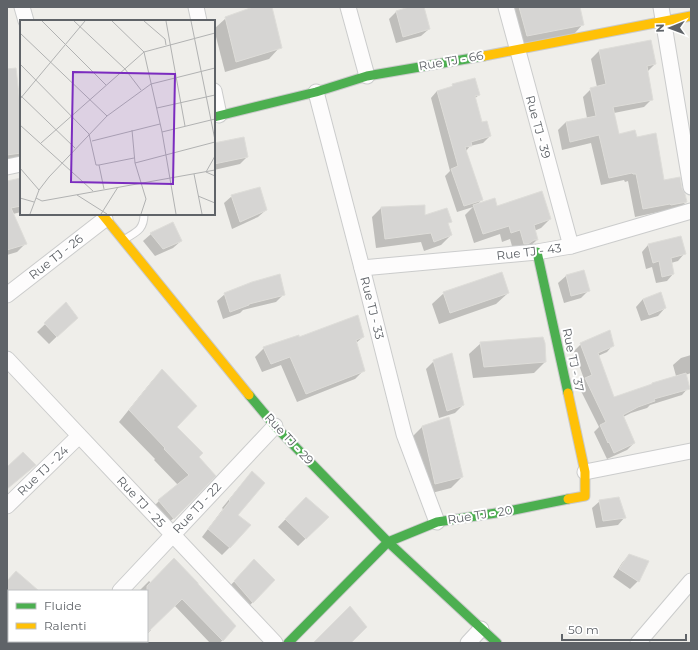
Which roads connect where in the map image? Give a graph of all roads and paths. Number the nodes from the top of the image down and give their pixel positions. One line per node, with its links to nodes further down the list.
1 (22, 7): 7 (street)
2 (196, 7): 8 (street)
3 (348, 7): 10 (street)
4 (506, 7): 9 (street, Rue TJ - 39)
5 (662, 14): 6 (street, Rue TJ - 66); 9 (street, Rue TJ - 66); 16 (street)
6 (691, 16)
7 (26, 20)
8 (199, 20)
9 (518, 50): 10 (street, Rue TJ - 66); 21 (street, Rue TJ - 39)
10 (367, 76): 11 (street, Rue TJ - 66)
11 (316, 92): 13 (street, Rue TJ - 66); 23 (street, Rue TJ - 33)
12 (215, 104): 13 (street)
13 (216, 116)
14 (20, 164): 15 (street)
15 (7, 167)
16 (691, 187)
17 (691, 212): 21 (street, Rue TJ - 43)
18 (144, 215): 20 (lane)
19 (104, 216): 20 (street, Rue TJ - 29); 24 (street, Rue TJ - 26)
20 (123, 240): 26 (street, Rue TJ - 29)
21 (571, 246): 22 (street, Rue TJ - 43)
22 (537, 252): 23 (street, Rue TJ - 43); 29 (street, Rue TJ - 37)
23 (362, 268): 31 (street, Rue TJ - 33)
24 (7, 295)
25 (7, 360): 27 (street, Rue TJ - 25)
26 (275, 426): 32 (street, Rue TJ - 22); 33 (street, Rue TJ - 29)
27 (79, 436): 30 (street, Rue TJ - 24); 32 (street, Rue TJ - 25)
28 (691, 452): 29 (street)
29 (585, 472): 31 (street, Rue TJ - 20)
30 (7, 506)
31 (437, 522): 33 (street, Rue TJ - 20)
32 (172, 535): 35 (street, Rue TJ - 22); 37 (street, Rue TJ - 25)
33 (388, 542): 36 (street, Rue TJ - 29); 38 (street, Rue TJ - 20)
34 (691, 581): 41 (street)
35 (121, 590)
36 (481, 629): 39 (street); 40 (street, Rue TJ - 29)
37 (275, 643)
38 (288, 643)
39 (468, 643)
40 (497, 643)
41 (638, 643)

